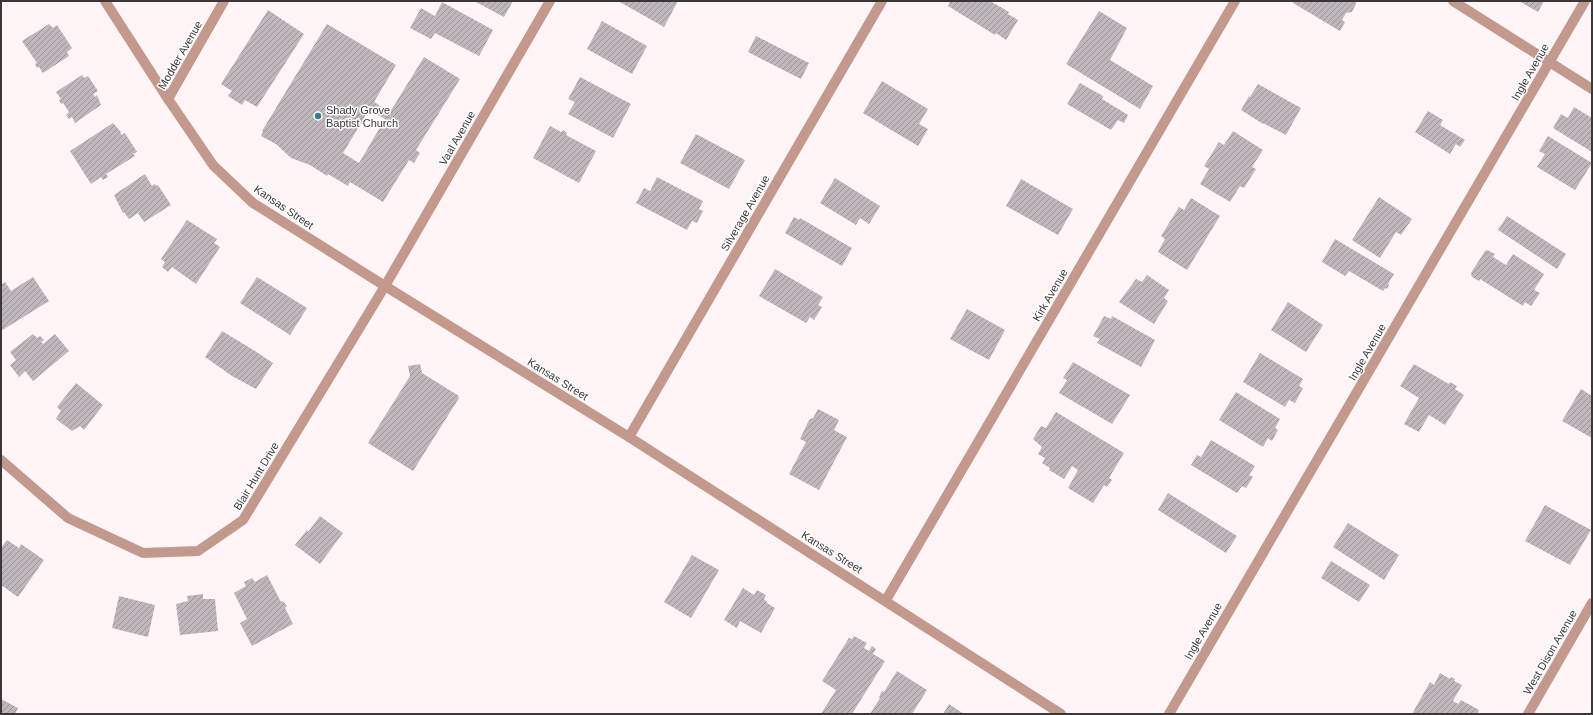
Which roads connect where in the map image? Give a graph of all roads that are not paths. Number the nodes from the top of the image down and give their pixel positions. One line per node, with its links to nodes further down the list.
1 (105, 1): 10 (street, Kansas Street)
2 (224, 1): 10 (street, Modder Avenue)
3 (550, 1): 11 (street, Vaal Avenue)
4 (882, 1): 12 (street, Silverage Avenue)
5 (1235, 1): 14 (street, Kirk Avenue)
6 (1453, 1): 8 (street)
7 (1585, 1): 8 (street, Ingle Avenue)
8 (1550, 62): 9 (street); 17 (street, Ingle Avenue)
9 (1592, 89)
10 (168, 99): 11 (street, Kansas Street)
11 (385, 286): 12 (street, Kansas Street); 13 (street, Blair Hunt Drive)
12 (629, 436): 14 (street, Kansas Street)
13 (1, 460)
14 (886, 600): 16 (street, Kansas Street)
15 (1592, 603): 18 (street, West Dison Avenue)
16 (1061, 714)
17 (1169, 714)
18 (1528, 714)

